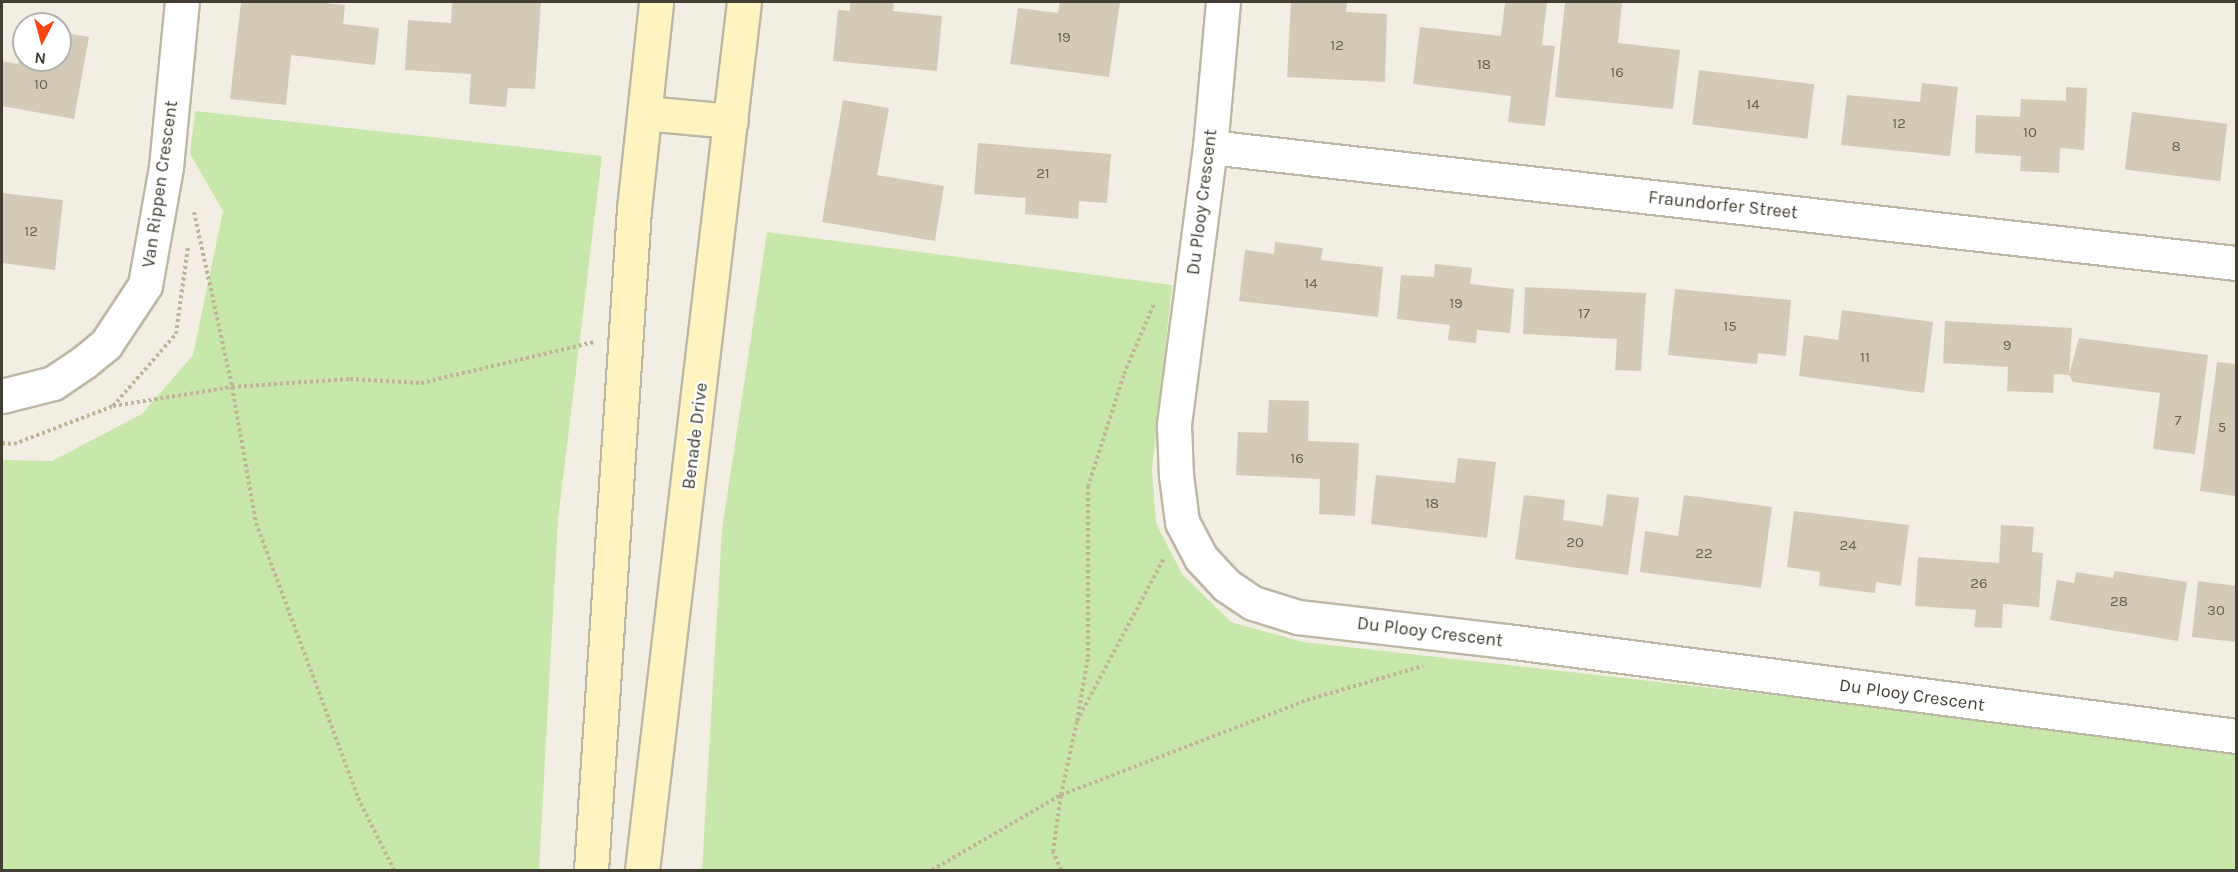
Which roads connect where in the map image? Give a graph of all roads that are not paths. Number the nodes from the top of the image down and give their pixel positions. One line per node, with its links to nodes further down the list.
1 (182, 2): 9 (street, Van Rippen Crescent)
2 (656, 2): 5 (street)
3 (744, 2): 6 (street, Benade Drive)
4 (1223, 2): 7 (street, Du Plooy Crescent)
5 (645, 113): 6 (street); 11 (street)
6 (731, 121): 12 (street, Benade Drive)
7 (1210, 147): 8 (street, Fraundorfer Street); 10 (street, Du Plooy Crescent)
8 (2236, 263)
9 (2, 396)
10 (2236, 736)
11 (591, 870)
12 (642, 870)

